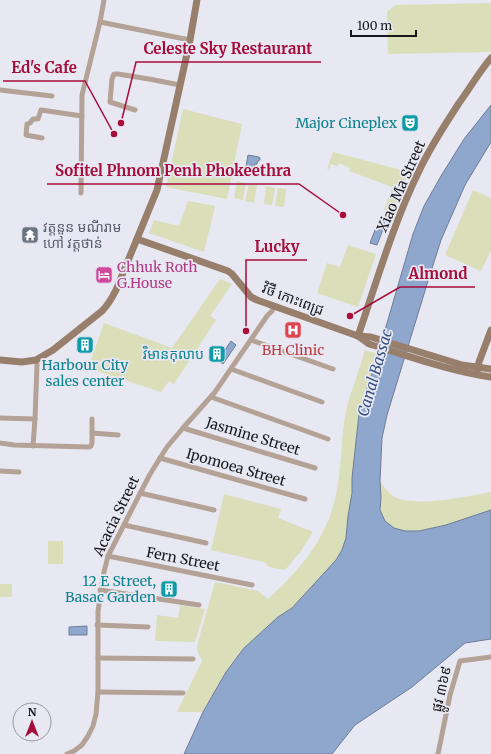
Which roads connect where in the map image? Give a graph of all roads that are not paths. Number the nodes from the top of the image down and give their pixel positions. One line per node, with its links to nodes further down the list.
1 (104, 0): 3 (street)
2 (197, 0): 4 (main road)
3 (100, 22): 4 (street); 10 (street)
4 (190, 40): 6 (main road)
5 (491, 58): 16 (main road, Xiao Ma Street)
6 (180, 85): 9 (street); 13 (main road)
7 (0, 90): 8 (street)
8 (52, 96)
9 (135, 110)
10 (82, 116): 11 (street); 12 (street)
11 (42, 138)
12 (81, 193)
13 (137, 239): 14 (main road, វិថី កោះពេជ្រ); 19 (main road)
14 (271, 306): 16 (main road, វិថី កោះពេជ្រ); 17 (street, Acacia Street)
15 (491, 330): 23 (main road)
16 (358, 336): 23 (main road, វិថី កោះពេជ្រ)
17 (251, 340): 20 (street, Acacia Street); 21 (street)
18 (0, 360): 19 (main road)
19 (36, 360): 28 (street)
20 (231, 369): 25 (street, Acacia Street); 26 (street)
21 (333, 369)
22 (491, 369): 23 (main road, វិថី កោះពេជ្រ)
23 (476, 371): 24 (main road, វិថី កោះពេជ្រ)
24 (491, 377)
25 (211, 397): 30 (street, Acacia Street); 33 (street)
26 (322, 402)
27 (0, 418): 28 (street)
28 (35, 419): 35 (street)
29 (92, 420): 31 (street)
30 (183, 428): 36 (street, Acacia Street); 37 (street, Jasmine Street)
31 (92, 433): 32 (street); 35 (street)
32 (118, 435)
33 (328, 439)
34 (0, 443): 35 (street)
35 (33, 446)
36 (160, 458): 40 (street, Acacia Street); 41 (street, Ipomoea Street)
37 (315, 468)
38 (0, 471): 39 (street)
39 (19, 472)
40 (140, 493): 42 (street); 43 (street, Acacia Street)
41 (305, 499)
42 (214, 510)
43 (124, 525): 44 (street); 45 (street, Acacia Street)
44 (206, 543)
45 (108, 556): 46 (street, Fern Street); 47 (street, Acacia Street)
46 (252, 585)
47 (100, 590): 48 (street); 49 (street, Acacia Street)
48 (199, 604)
49 (97, 625): 50 (street); 52 (street, Acacia Street)
50 (148, 627)
51 (491, 657): 57 (street, ផ្លូវ ៣៦៩)
52 (98, 658): 53 (street); 54 (street, Acacia Street)
53 (193, 659)
54 (98, 692): 55 (street); 56 (street, Acacia Street)
55 (183, 693)
56 (67, 754)
57 (438, 754)

